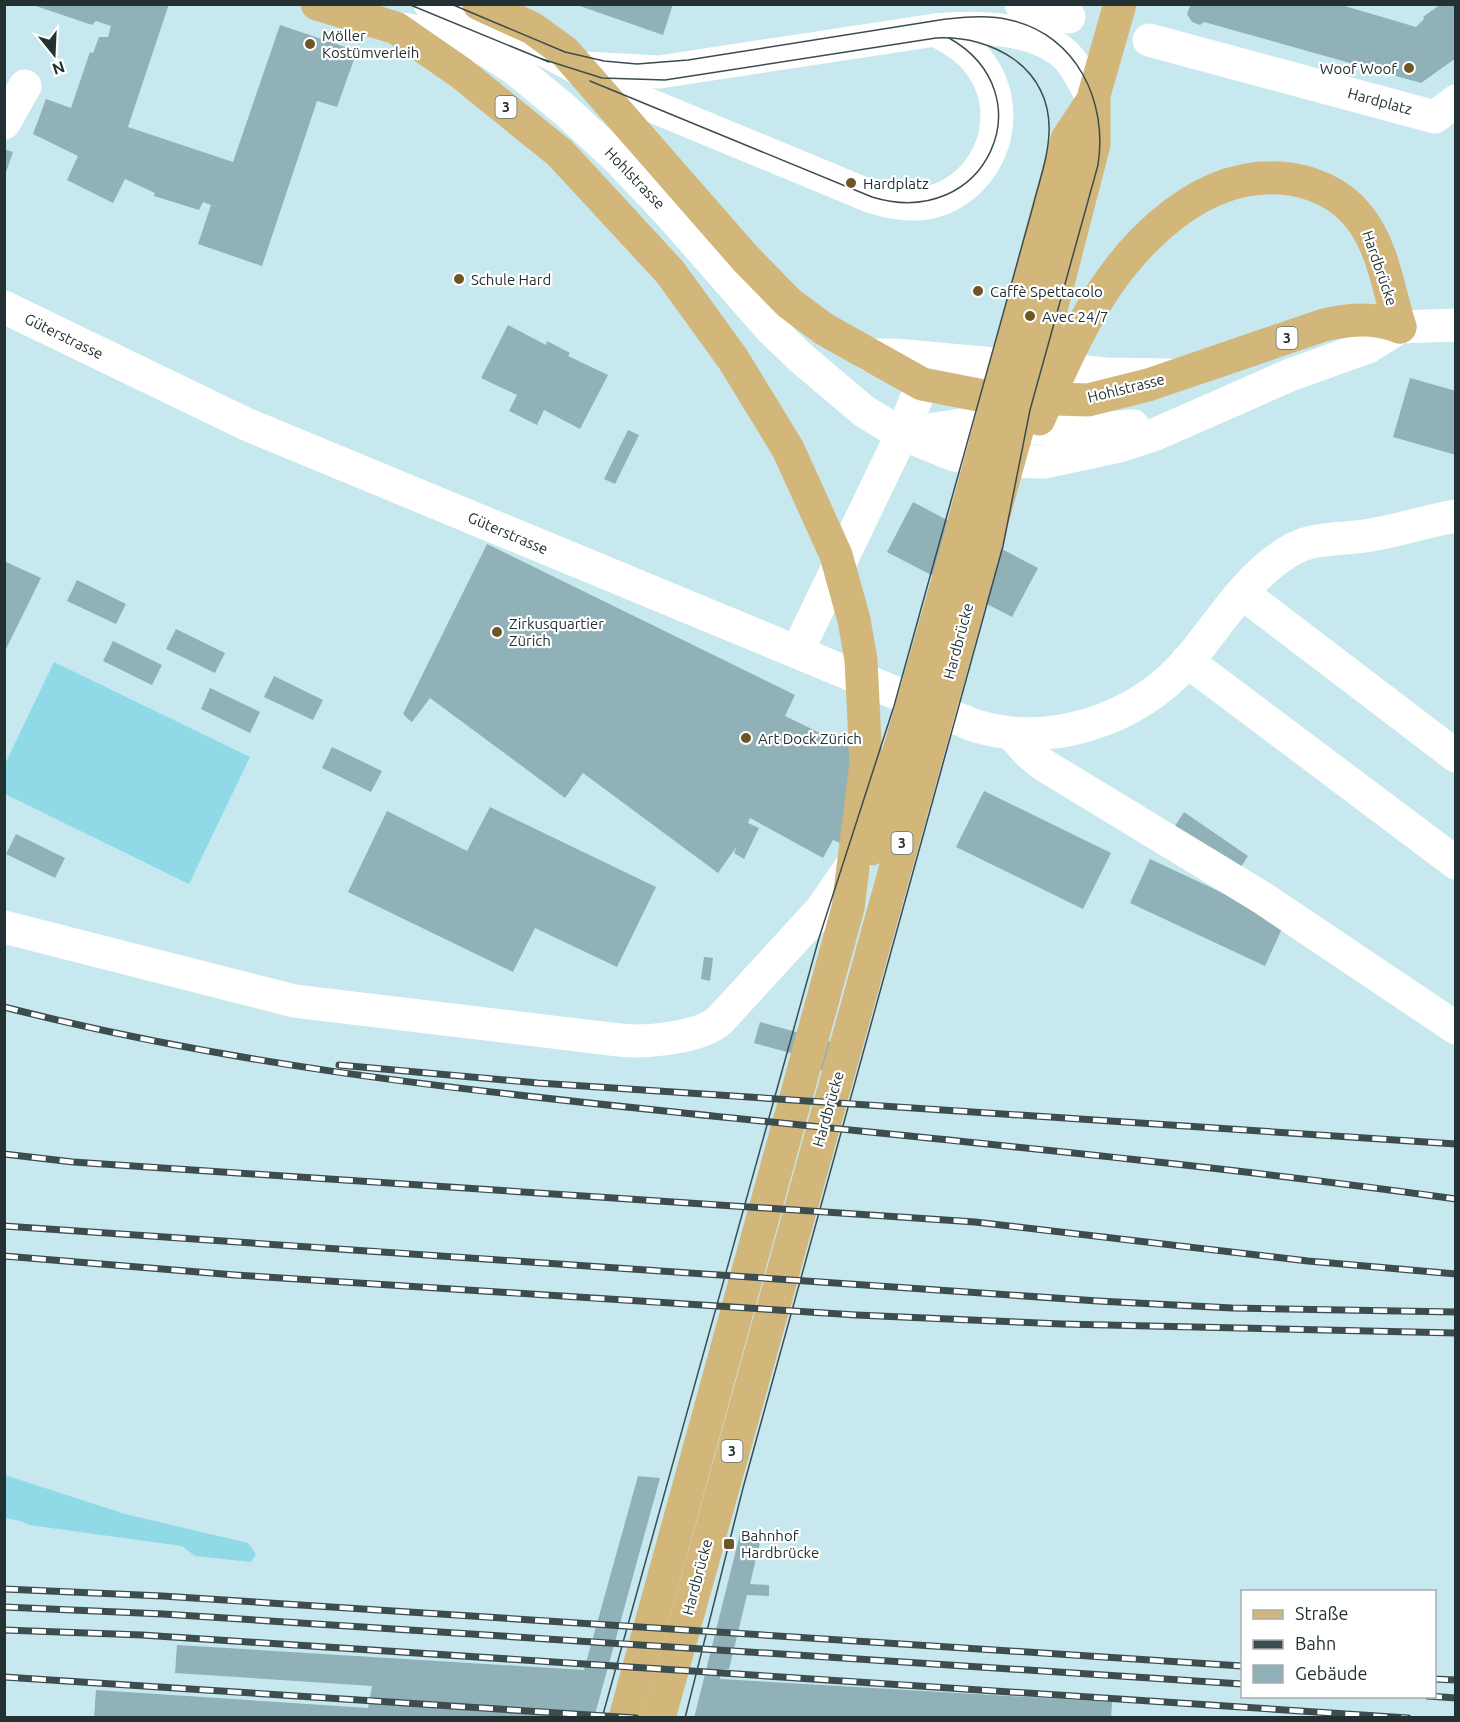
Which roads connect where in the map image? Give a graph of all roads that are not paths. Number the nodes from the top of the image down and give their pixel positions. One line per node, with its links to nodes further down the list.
1 (317, 4): 8 (main road, Hohlstrasse / 3)
2 (425, 4): 11 (street)
3 (430, 4): 12 (street, Hohlstrasse)
4 (479, 4): 12 (main road, Hohlstrasse / 3)
5 (1021, 4): 7 (street)
6 (1120, 4): 14 (main road, Hardbrücke)
7 (1069, 17)
8 (396, 28): 11 (street, Hohlstrasse); 34 (main road, Hardbrücke / 3)
9 (935, 30): 12 (street); 12 (street); 14 (street)
10 (1149, 40): 15 (street, Hardplatz)
11 (486, 50): 24 (street, Hohlstrasse)
12 (580, 68): 21 (main road, Hohlstrasse / 3)
13 (25, 86): 16 (street)
14 (1093, 100): 17 (main road, Hardbrücke)
15 (1445, 109)
16 (4, 123)
17 (1083, 134): 25 (main road, Hardbrücke); 34 (main road, Hardbrücke)
18 (4, 307): 28 (street, Güterstrasse)
19 (1455, 324): 20 (street, Hohlstrasse)
20 (1400, 327): 22 (main road, Hohlstrasse / 3); 24 (street, Hohlstrasse); 25 (main road, Hardbrücke / 3)
21 (869, 355): 22 (street, Hohlstrasse); 23 (main road, Hohlstrasse / 3)
22 (1177, 375): 23 (main road, Hohlstrasse / 3)
23 (922, 384): 24 (street)
24 (902, 434): 28 (street)
25 (999, 501): 38 (main road, Hardbrücke / 3)
26 (1455, 516): 27 (street, Güterstrasse)
27 (1242, 593): 29 (street, Güterstrasse); 32 (street)
28 (798, 650): 30 (street, Güterstrasse)
29 (1187, 662): 31 (street, Güterstrasse); 33 (street)
30 (934, 708): 31 (street, Güterstrasse); 35 (street)
31 (1012, 734): 36 (street)
32 (1455, 756)
33 (1455, 863)
34 (848, 908): 37 (main road, Hardbrücke / 3)
35 (4, 927)
36 (1455, 1028)
37 (625, 1718)
38 (659, 1718)

